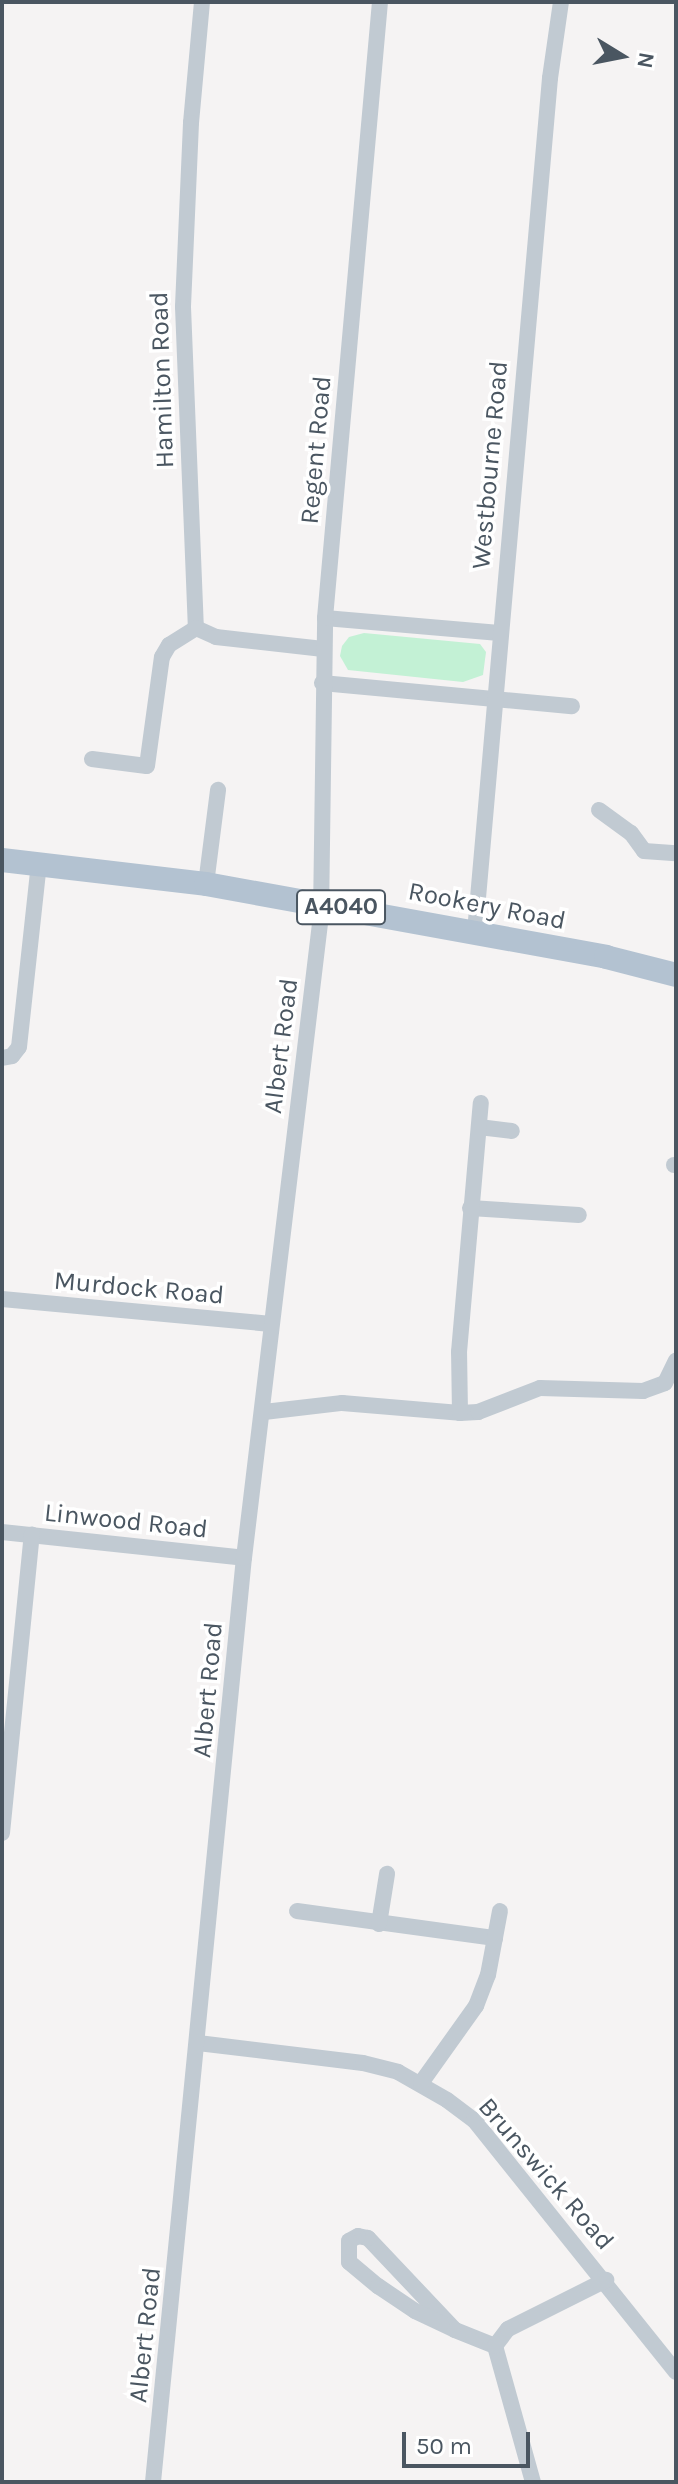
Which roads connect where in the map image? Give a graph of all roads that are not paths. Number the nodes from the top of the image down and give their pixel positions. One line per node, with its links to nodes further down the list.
1 (202, 2): 5 (street, Hamilton Road)
2 (380, 2): 4 (street, Regent Road)
3 (561, 2): 6 (street, Westbourne Road)
4 (325, 618): 6 (street); 7 (street, Regent Road)
5 (196, 628): 7 (street); 11 (street)
6 (499, 633): 9 (street, Westbourne Road)
7 (323, 649): 8 (street, Regent Road)
8 (322, 683): 9 (street); 18 (street, Regent Road)
9 (493, 696): 10 (street); 19 (street, Westbourne Road)
10 (572, 706)
11 (92, 759)
12 (218, 790): 17 (street)
13 (599, 810): 14 (street)
14 (676, 853)
15 (2, 860): 16 (main road, Rookery Road / A4040)
16 (39, 863): 17 (main road, Rookery Road / A4040); 21 (street)
17 (206, 884): 18 (main road, Rookery Road / A4040)
18 (322, 904): 19 (main road, Rookery Road / A4040); 28 (street, Albert Road)
19 (475, 932): 20 (main road, Rookery Road / A4040)
20 (676, 975)
21 (2, 1058)
22 (481, 1103): 23 (street)
23 (479, 1127): 24 (street); 25 (street)
24 (512, 1131)
25 (470, 1208): 26 (street); 31 (street)
26 (579, 1215)
27 (2, 1299): 28 (street, Murdock Road)
28 (271, 1324): 30 (street, Albert Road)
29 (676, 1360): 31 (street)
30 (264, 1412): 31 (street); 34 (street, Albert Road)
31 (460, 1413)
32 (2, 1532): 33 (street, Linwood Road)
33 (32, 1535): 34 (street, Linwood Road); 35 (street)
34 (244, 1558): 42 (street, Albert Road)
35 (7, 1746): 36 (street)
36 (2, 1833)
37 (387, 1874): 40 (street)
38 (297, 1911): 40 (street)
39 (500, 1911): 41 (street)
40 (379, 1924): 41 (street)
41 (495, 1938): 43 (street)
42 (198, 2043): 43 (street, Brunswick Road); 48 (street, Albert Road)
43 (421, 2083): 44 (street, Brunswick Road)
44 (606, 2280): 46 (street); 47 (street, Brunswick Road)
45 (455, 2330): 45 (street); 46 (street)
46 (495, 2346): 49 (street)
47 (676, 2372)
48 (153, 2482)
49 (533, 2482)

